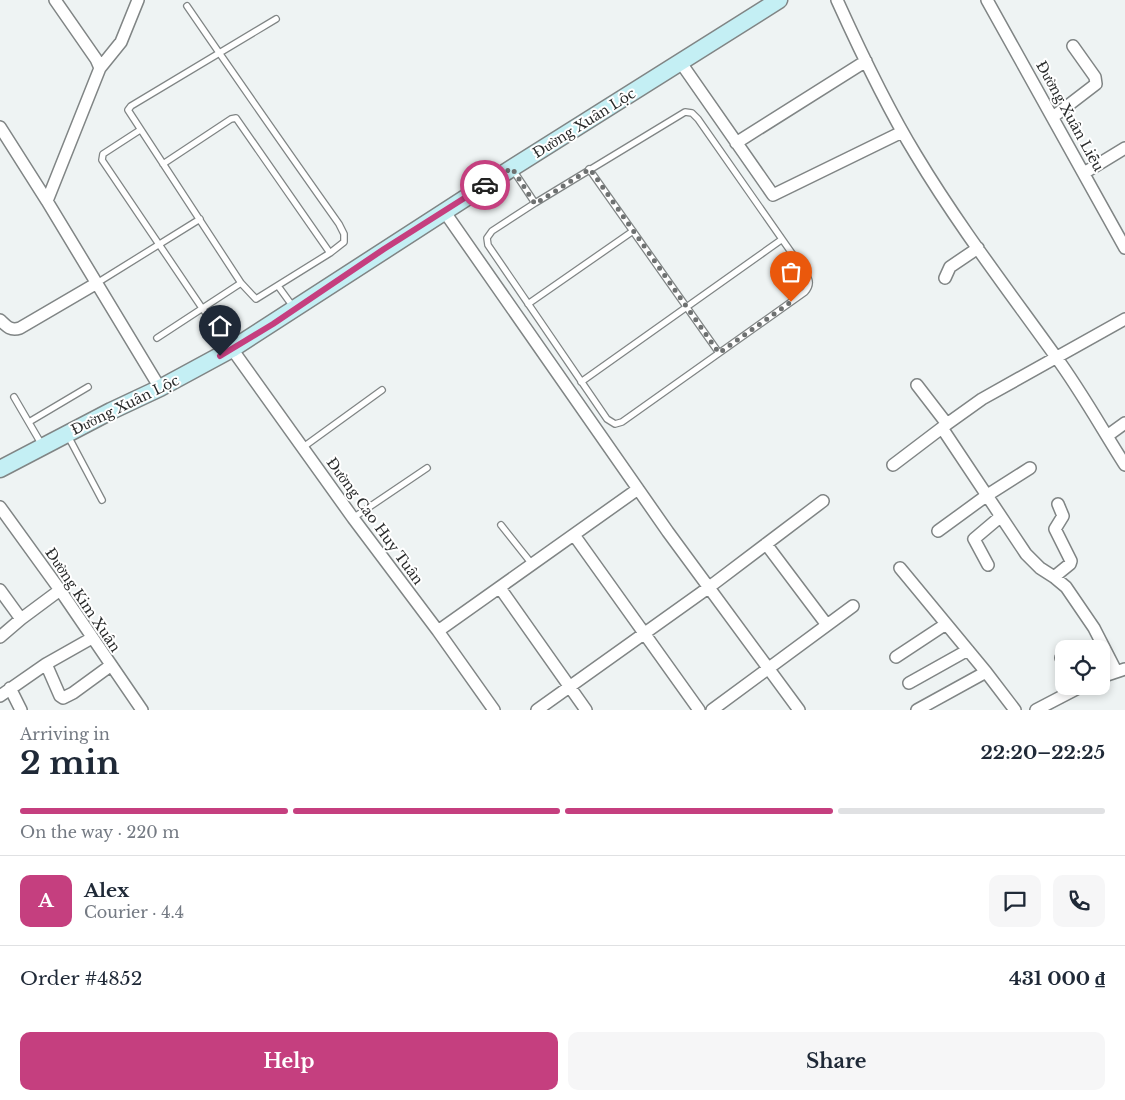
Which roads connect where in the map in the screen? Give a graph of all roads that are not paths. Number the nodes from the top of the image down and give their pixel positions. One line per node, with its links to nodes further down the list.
1 (55, 0): 13 (street)
2 (126, 0): 6 (street)
3 (779, 0): 12 (street, Đường Xuân Lộc)
4 (837, 0): 11 (street)
5 (987, 0): 14 (street, Đường Xuân Liễu)
6 (136, 5): 13 (street)
7 (187, 6): 10 (lane)
8 (276, 19): 10 (lane)
9 (1073, 46): 14 (street)
10 (219, 52): 16 (lane); 34 (lane)
11 (866, 61): 17 (street); 19 (street)
12 (681, 63): 19 (street); 22 (street, Đường Xuân Lộc)
13 (98, 64): 25 (street)
14 (1053, 117): 24 (street, Đường Xuân Liễu)
15 (0, 127): 18 (street)
16 (140, 130): 21 (lane); 31 (lane)
17 (902, 132): 19 (street); 32 (street)
18 (4, 142): 25 (street)
19 (736, 143)
20 (1125, 148): 24 (street)
21 (163, 164): 28 (lane); 34 (lane)
22 (512, 168): 26 (lane); 27 (street, Đường Xuân Lộc)
23 (590, 169): 26 (lane); 29 (lane); 30 (lane)
24 (1084, 173): 33 (street, Đường Xuân Liễu)
25 (47, 201): 36 (street)
26 (535, 204): 39 (lane)
27 (444, 211): 42 (street, Đường Xuân Lộc); 67 (street)
28 (200, 219): 31 (lane); 37 (lane)
29 (633, 231): 39 (lane); 40 (lane)
30 (782, 240): 40 (lane); 47 (lane)
31 (160, 245): 36 (lane); 41 (lane)
32 (978, 248): 35 (street); 48 (street)
33 (1125, 248)
34 (330, 253): 38 (lane)
35 (945, 278)
36 (96, 283): 44 (street); 52 (street)
37 (241, 283): 38 (lane); 41 (lane)
38 (278, 286): 42 (lane)
39 (528, 304): 49 (lane)
40 (686, 306): 47 (lane); 49 (lane)
41 (202, 308): 45 (lane); 46 (lane)
42 (295, 310): 46 (street, Đường Xuân Lộc)
43 (1125, 318): 48 (street)
44 (0, 320)
45 (157, 338)
46 (232, 349): 52 (street, Đường Xuân Lộc); 61 (street, Đường Cao Huy Tuân)
47 (719, 353): 49 (lane)
48 (1057, 358): 57 (street); 59 (street)
49 (581, 382)
50 (916, 385): 57 (street)
51 (88, 387): 55 (lane)
52 (160, 388): 58 (street, Đường Xuân Lộc)
53 (382, 390): 61 (lane)
54 (14, 397): 55 (lane)
55 (29, 422): 60 (lane)
56 (1125, 422): 59 (street)
57 (944, 426): 62 (street); 68 (street)
58 (67, 434): 60 (street, Đường Xuân Lộc); 69 (lane)
59 (1107, 436): 63 (street)
60 (43, 446): 66 (street, Đường Xuân Lộc)
61 (302, 448): 74 (street, Đường Cao Huy Tuân)
62 (893, 465)
63 (1125, 465)
64 (427, 468): 74 (lane)
65 (1030, 468): 68 (street)
66 (0, 469)
67 (638, 489): 77 (street); 84 (street)
68 (986, 496): 73 (street); 76 (street)
69 (102, 500)
70 (823, 501): 78 (street)
71 (1058, 504): 82 (street)
72 (0, 507): 86 (street, Đường Kim Xuân)
73 (1000, 517): 80 (street); 82 (street)
74 (353, 518): 91 (street, Đường Cao Huy Tuân)
75 (501, 526): 79 (lane)
76 (938, 531)
77 (574, 534): 79 (street); 92 (street)
78 (766, 544): 84 (street); 90 (street)
79 (532, 564): 83 (street)
80 (988, 565)
81 (900, 568): 89 (street)
82 (1054, 577): 100 (street)
83 (500, 588): 91 (street); 103 (street)
84 (708, 588): 92 (street); 99 (street)
85 (0, 590): 88 (street)
86 (60, 590): 88 (street); 94 (street, Đường Kim Xuân)
87 (853, 606): 90 (street)
88 (21, 619): 93 (street)
89 (946, 624): 95 (street); 96 (street)
90 (827, 626): 99 (street)
91 (438, 631): 109 (street, Đường Cao Huy Tuân)
92 (643, 634): 103 (street); 112 (street)
93 (0, 637)
94 (92, 638): 97 (street); 98 (street, Đường Kim Xuân)
95 (968, 650): 101 (street); 102 (street)
96 (896, 657)
97 (46, 664): 98 (street); 104 (street)
98 (110, 666): 108 (street, Đường Kim Xuân)
99 (768, 669): 113 (street); 114 (street)
100 (1121, 670)
101 (986, 672): 115 (street); 116 (street)
102 (909, 683)
103 (570, 686): 110 (street); 111 (street)
104 (10, 688): 106 (street); 107 (street)
105 (1065, 695): 117 (street)
106 (0, 696)
107 (21, 710)
108 (142, 710)
109 (494, 710)
110 (537, 710)
111 (586, 710)
112 (699, 710)
113 (712, 710)
114 (799, 710)
115 (917, 710)
116 (1015, 710)
117 (1036, 710)

